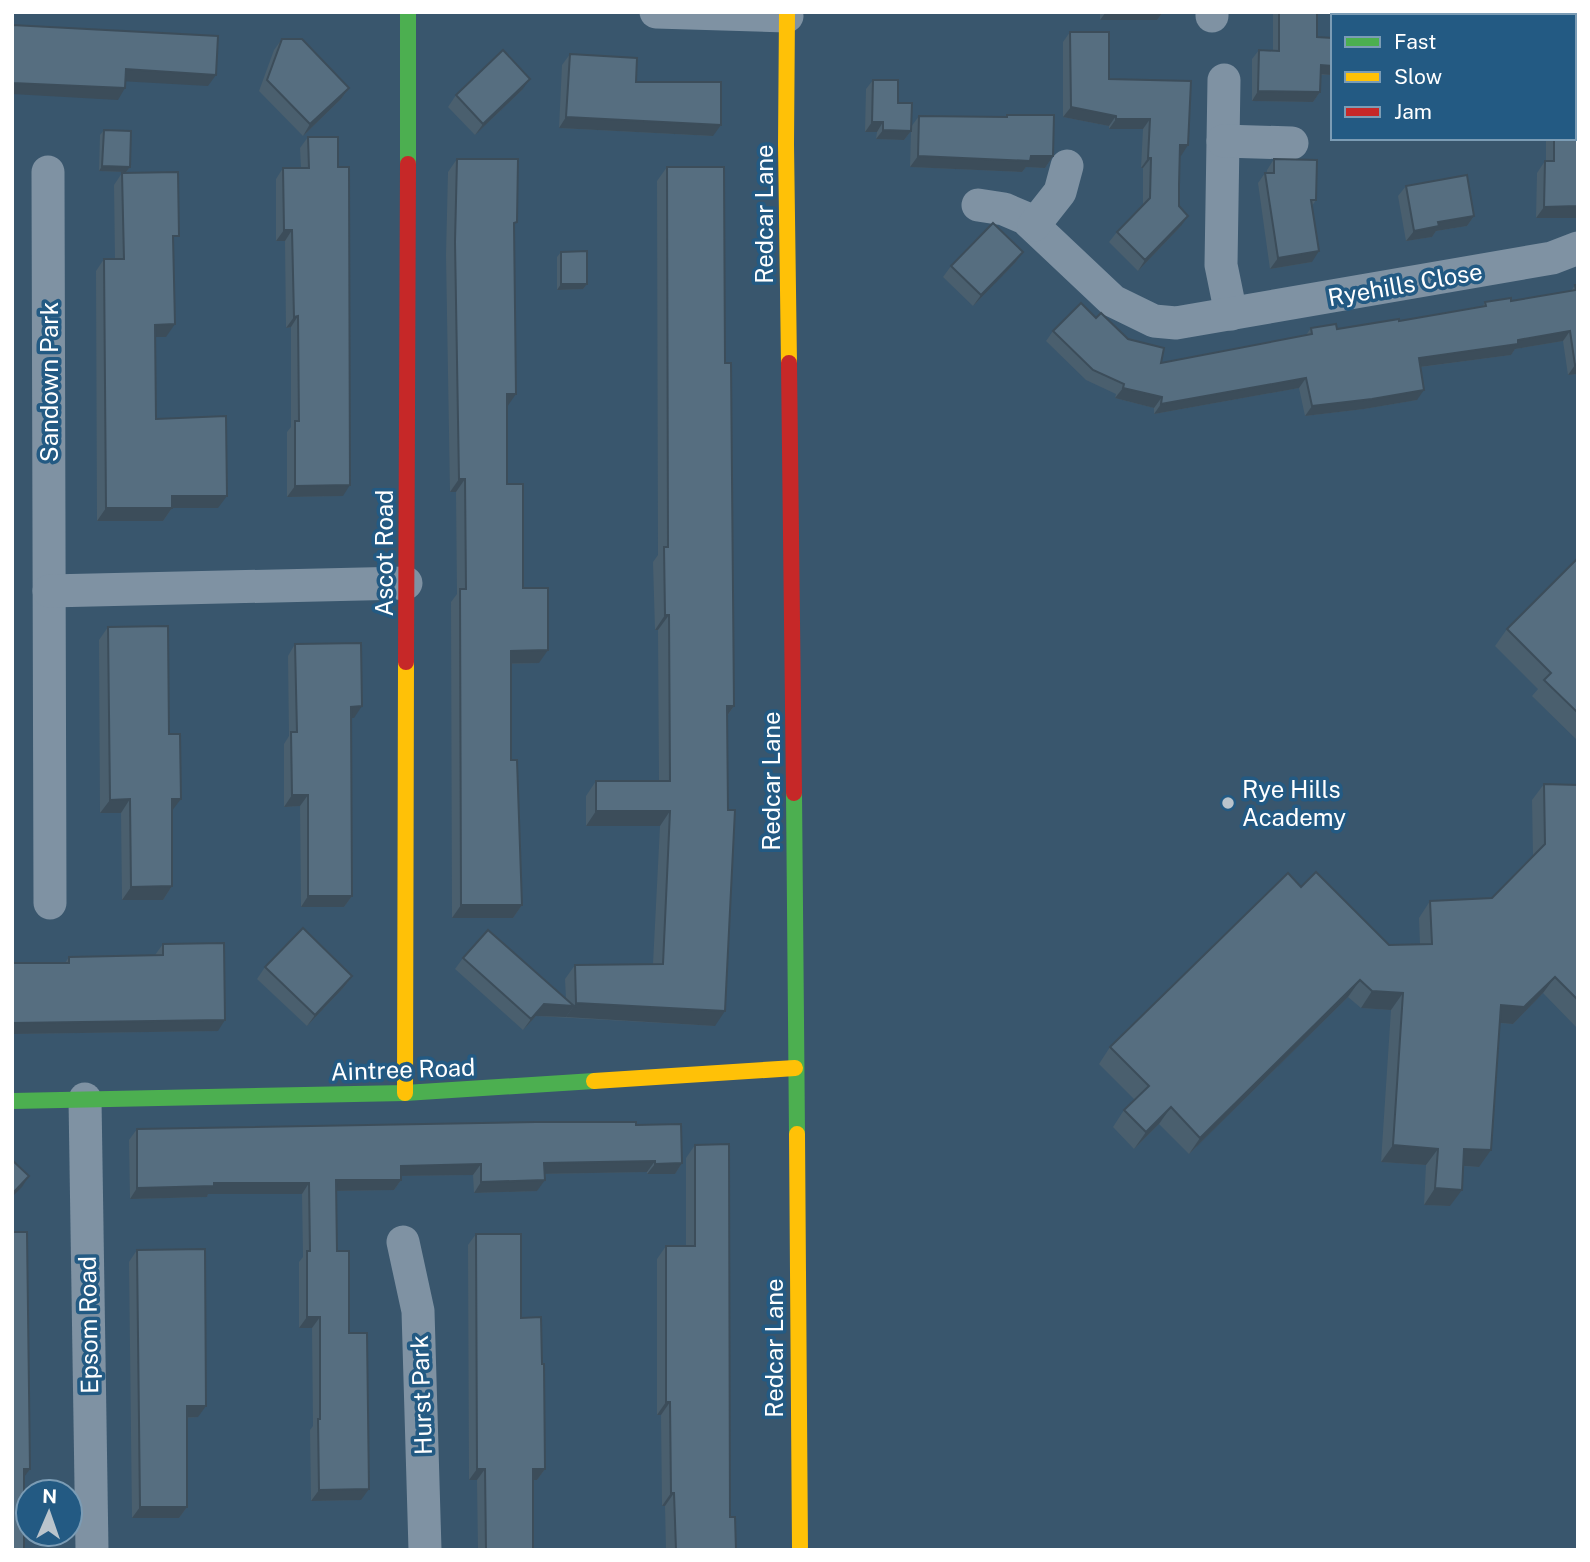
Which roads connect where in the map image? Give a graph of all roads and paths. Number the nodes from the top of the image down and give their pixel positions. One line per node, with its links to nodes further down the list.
1 (408, 12): 13 (street, Ascot Road)
2 (656, 12): 3 (street)
3 (787, 14): 16 (street, Redcar Lane)
4 (1224, 80): 5 (street)
5 (1223, 141): 6 (street); 12 (street)
6 (1292, 143)
7 (1068, 166): 10 (street)
8 (48, 172): 14 (street, Sandown Park)
9 (978, 205): 10 (street, Ryehills Close)
10 (1034, 225): 12 (street, Ryehills Close)
11 (1578, 248): 12 (street, Ryehills Close)
12 (1231, 314)
13 (406, 583): 14 (street); 17 (street, Ascot Road)
14 (49, 592): 15 (street, Sandown Park)
15 (50, 903)
16 (795, 1068): 17 (street, Aintree Road); 23 (street, Redcar Lane)
17 (405, 1093): 18 (street, Aintree Road)
18 (85, 1099): 19 (street, Aintree Road); 21 (street, Epsom Road)
19 (12, 1101)
20 (403, 1241): 22 (street, Hurst Park)
21 (92, 1550)
22 (425, 1550)
23 (800, 1550)

